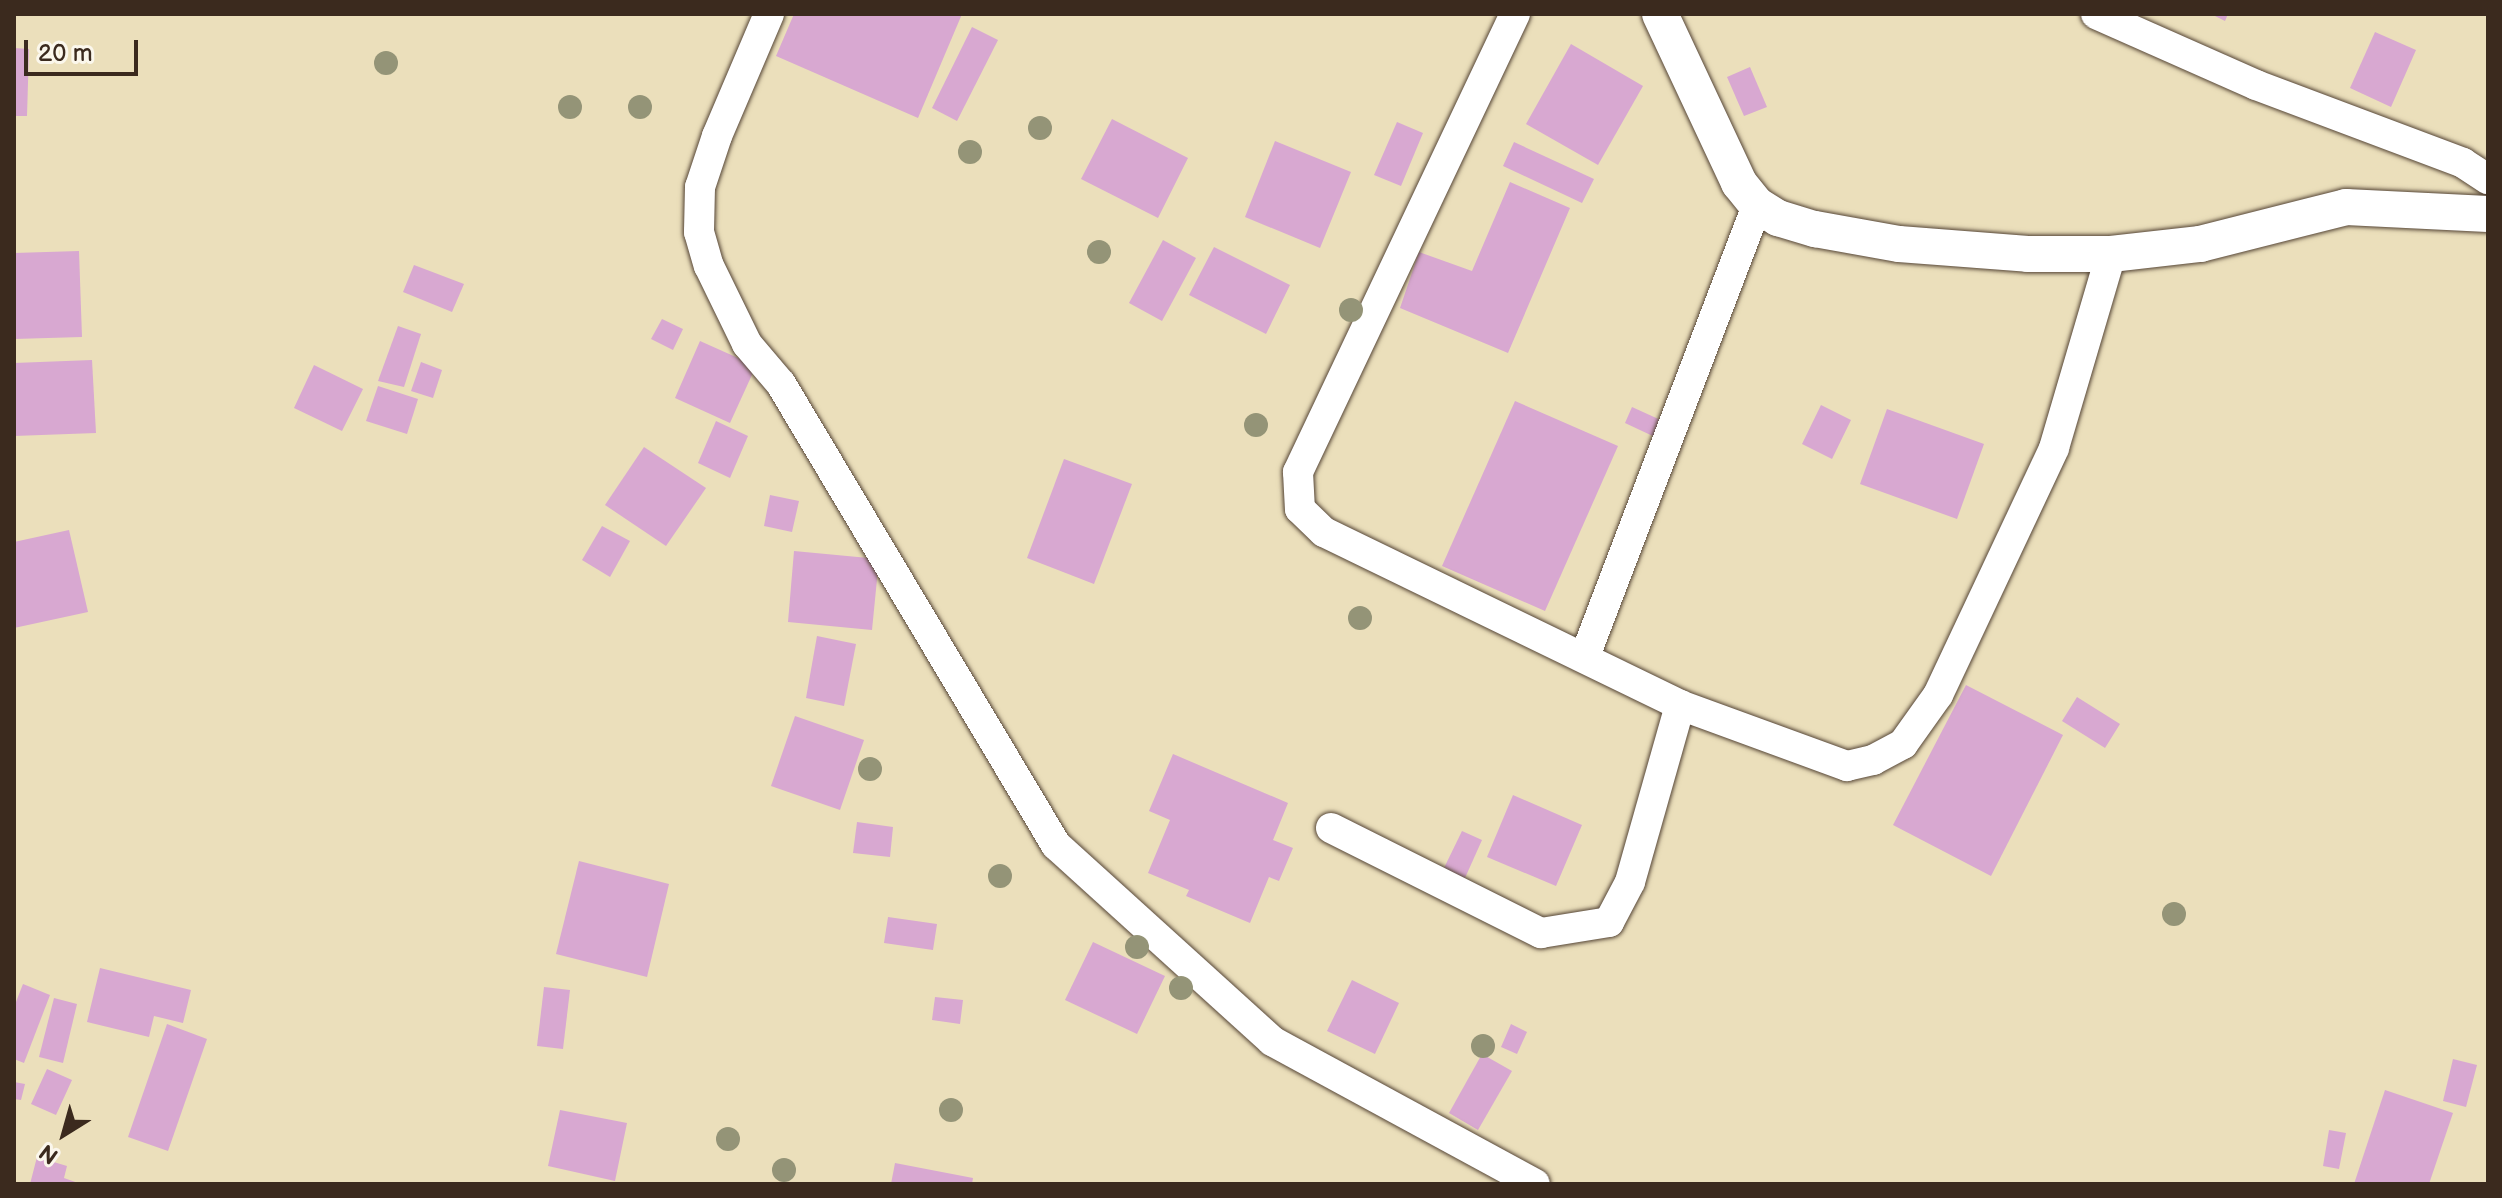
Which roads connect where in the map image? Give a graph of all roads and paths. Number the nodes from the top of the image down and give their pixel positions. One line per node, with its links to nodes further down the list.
1 (769, 14): 12 (street)
2 (1515, 14): 9 (street)
3 (1660, 14): 6 (street)
4 (2096, 14): 5 (street)
5 (2488, 179)
6 (1757, 205): 8 (street); 9 (street)
7 (2488, 214): 8 (street)
8 (2111, 254): 10 (street)
9 (1585, 656): 10 (street)
10 (1680, 705): 11 (street)
11 (1331, 828)
12 (1535, 1184)

